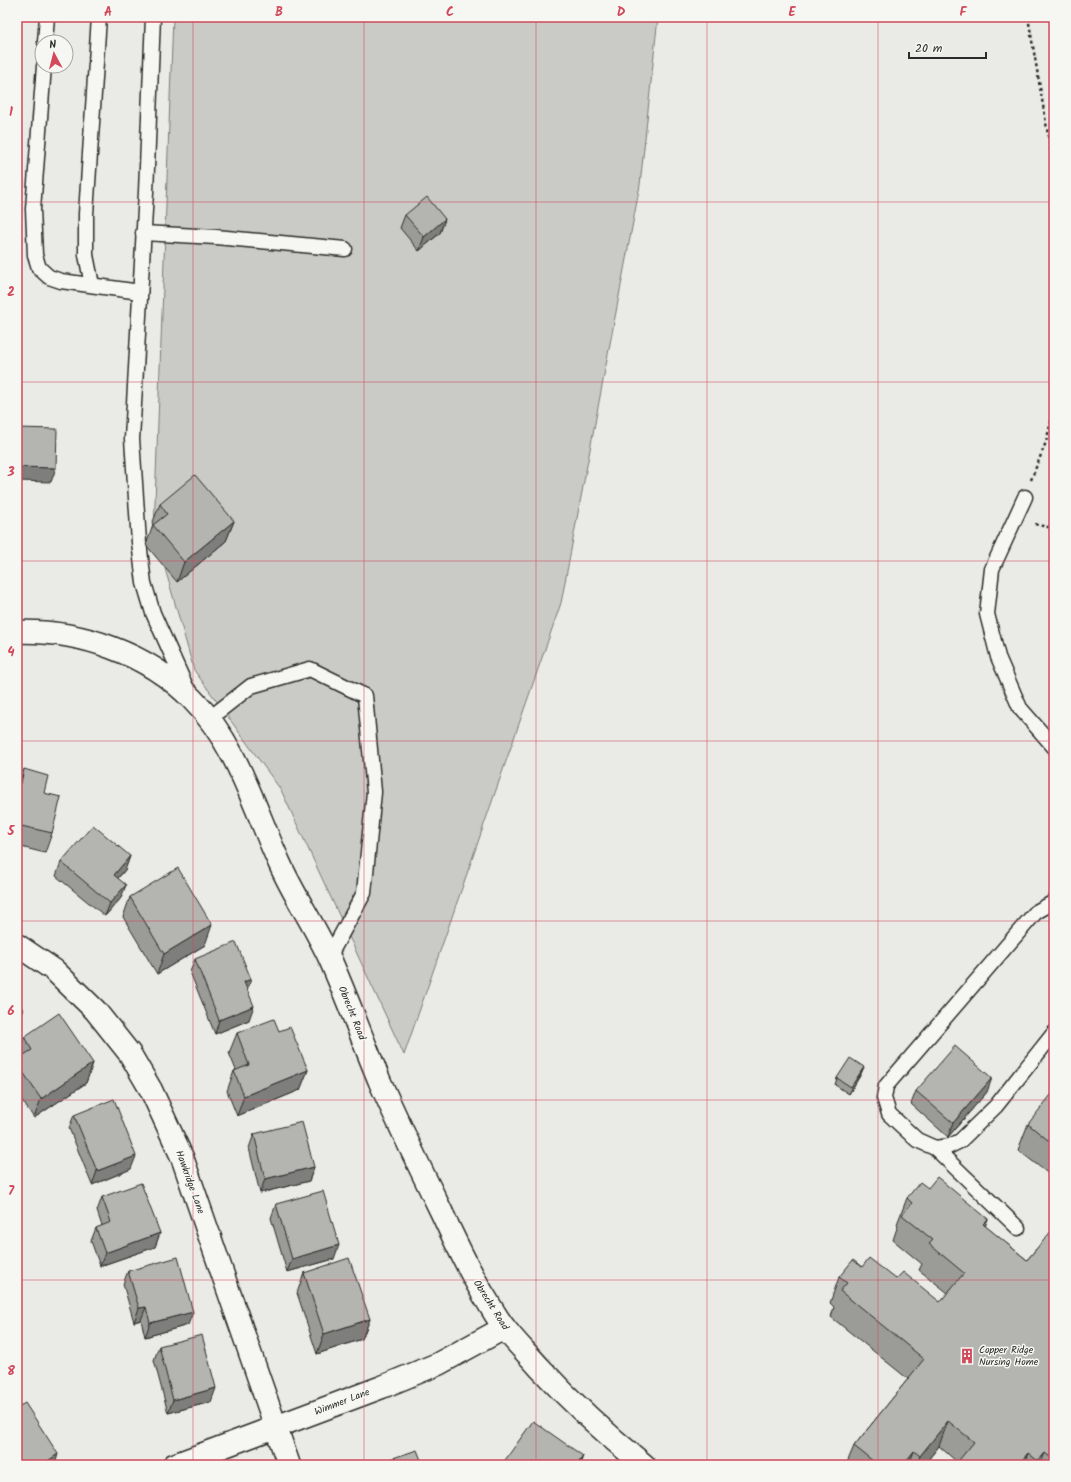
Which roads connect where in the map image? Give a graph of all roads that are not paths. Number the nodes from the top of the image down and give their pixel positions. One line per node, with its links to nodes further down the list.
1 (47, 17): 4 (lane)
2 (99, 17): 8 (lane)
3 (153, 17): 6 (lane)
4 (46, 34)
5 (43, 74): 8 (lane)
6 (143, 233): 7 (lane); 9 (lane)
7 (345, 249)
8 (92, 285): 9 (lane)
9 (140, 292): 12 (lane)
10 (1025, 497): 14 (lane)
11 (17, 632): 12 (street, Obrecht Road)
12 (190, 697): 13 (street, Obrecht Road)
13 (210, 718): 17 (street, Obrecht Road); 17 (lane)
14 (1054, 747)
15 (1054, 902): 19 (lane)
16 (17, 945): 22 (street, Hawkridge Lane)
17 (329, 957): 21 (street, Obrecht Road)
18 (1054, 1033): 19 (lane)
19 (934, 1148): 20 (lane)
20 (1018, 1228)
21 (504, 1328): 22 (street, Wimmer Lane); 25 (street, Obrecht Road)
22 (275, 1427): 23 (street, Wimmer Lane); 24 (street, Hawkridge Lane)
23 (174, 1465)
24 (289, 1465)
25 (644, 1465)

